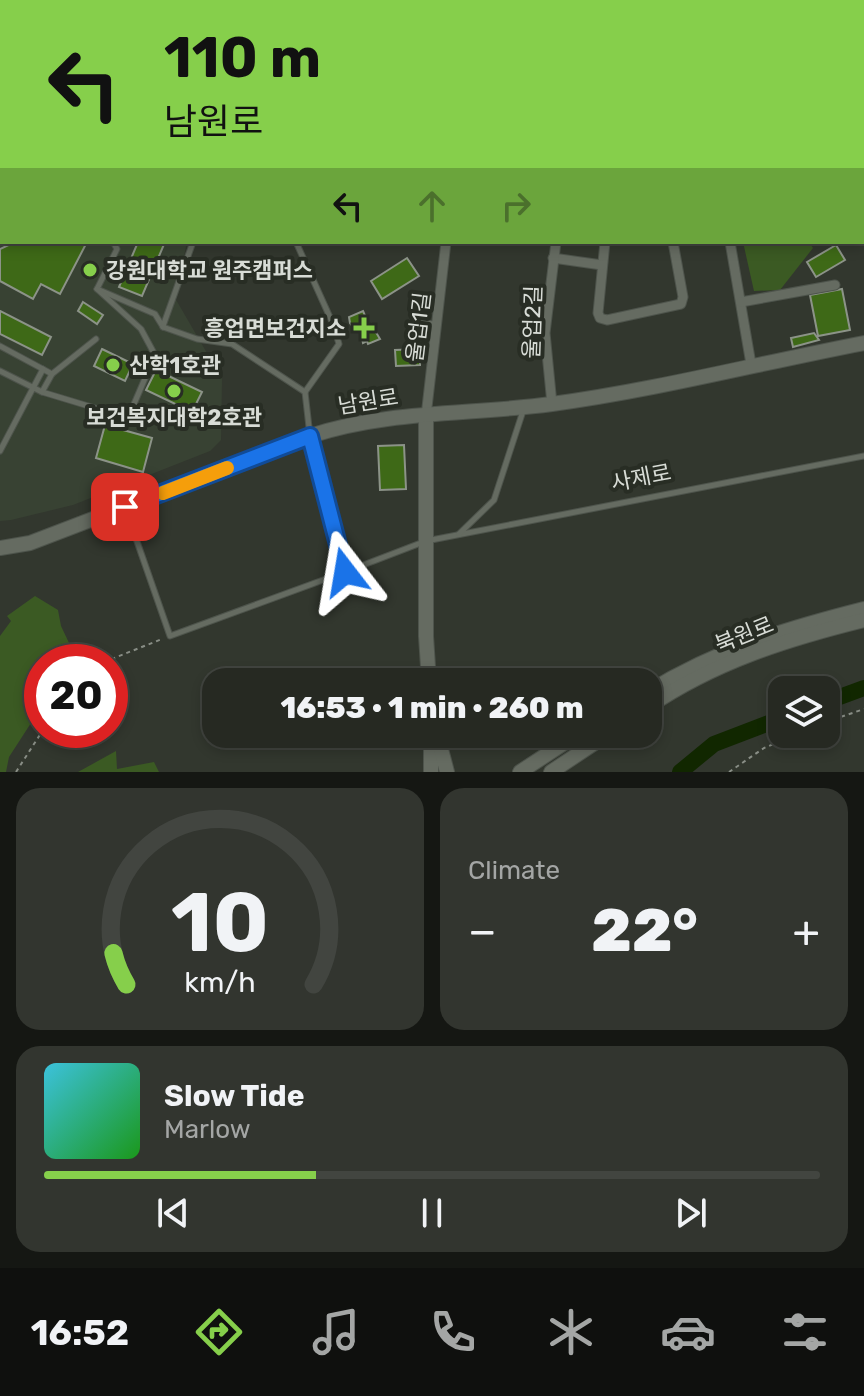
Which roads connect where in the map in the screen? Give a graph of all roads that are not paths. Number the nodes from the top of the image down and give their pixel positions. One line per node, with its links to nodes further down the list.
1 (114, 244): 12 (lane)
2 (192, 244): 16 (lane)
3 (297, 244): 26 (lane)
4 (446, 244): 15 (street, 울업1길)
5 (556, 244): 9 (street, 울업2길)
6 (605, 244): 10 (street)
7 (673, 244): 10 (street)
8 (730, 244): 13 (street)
9 (553, 258): 10 (street); 27 (street, 울업2길)
10 (602, 265)
11 (835, 285): 13 (street)
12 (97, 289): 16 (lane); 25 (lane)
13 (741, 302): 20 (street)
14 (412, 322): 15 (lane)
15 (435, 324): 29 (street, 울업1길)
16 (163, 327): 26 (lane)
17 (96, 339): 23 (lane)
18 (864, 343): 20 (street, 남원로)
19 (0, 346): 21 (lane)
20 (751, 364): 27 (street, 남원로)
21 (43, 369): 23 (lane); 24 (lane)
22 (0, 371): 24 (lane)
23 (52, 374): 25 (lane)
24 (32, 388): 25 (lane); 31 (lane)
25 (42, 392)
26 (305, 392): 30 (lane)
27 (552, 404): 28 (street, 남원로)
28 (524, 407): 29 (street, 남원로); 34 (lane)
29 (426, 416): 30 (street, 남원로); 35 (street)
30 (310, 436): 33 (street, 남원로); 37 (lane)
31 (0, 451)
32 (864, 456): 34 (lane, 사제로)
33 (125, 507): 36 (street, 남원로); 37 (lane, 사제로)
34 (458, 535): 35 (lane, 사제로)
35 (426, 541): 37 (lane, 사제로); 40 (street)
36 (0, 548)
37 (345, 572)
38 (864, 609): 41 (street, 북원로)
39 (864, 620): 42 (street, 북원로)
40 (428, 668)
41 (662, 685)
42 (662, 699)
43 (434, 748): 47 (street)
44 (439, 748): 48 (street)
45 (557, 748): 49 (street)
46 (587, 748): 50 (street)
47 (431, 772)
48 (445, 772)
49 (520, 772)
50 (551, 772)

